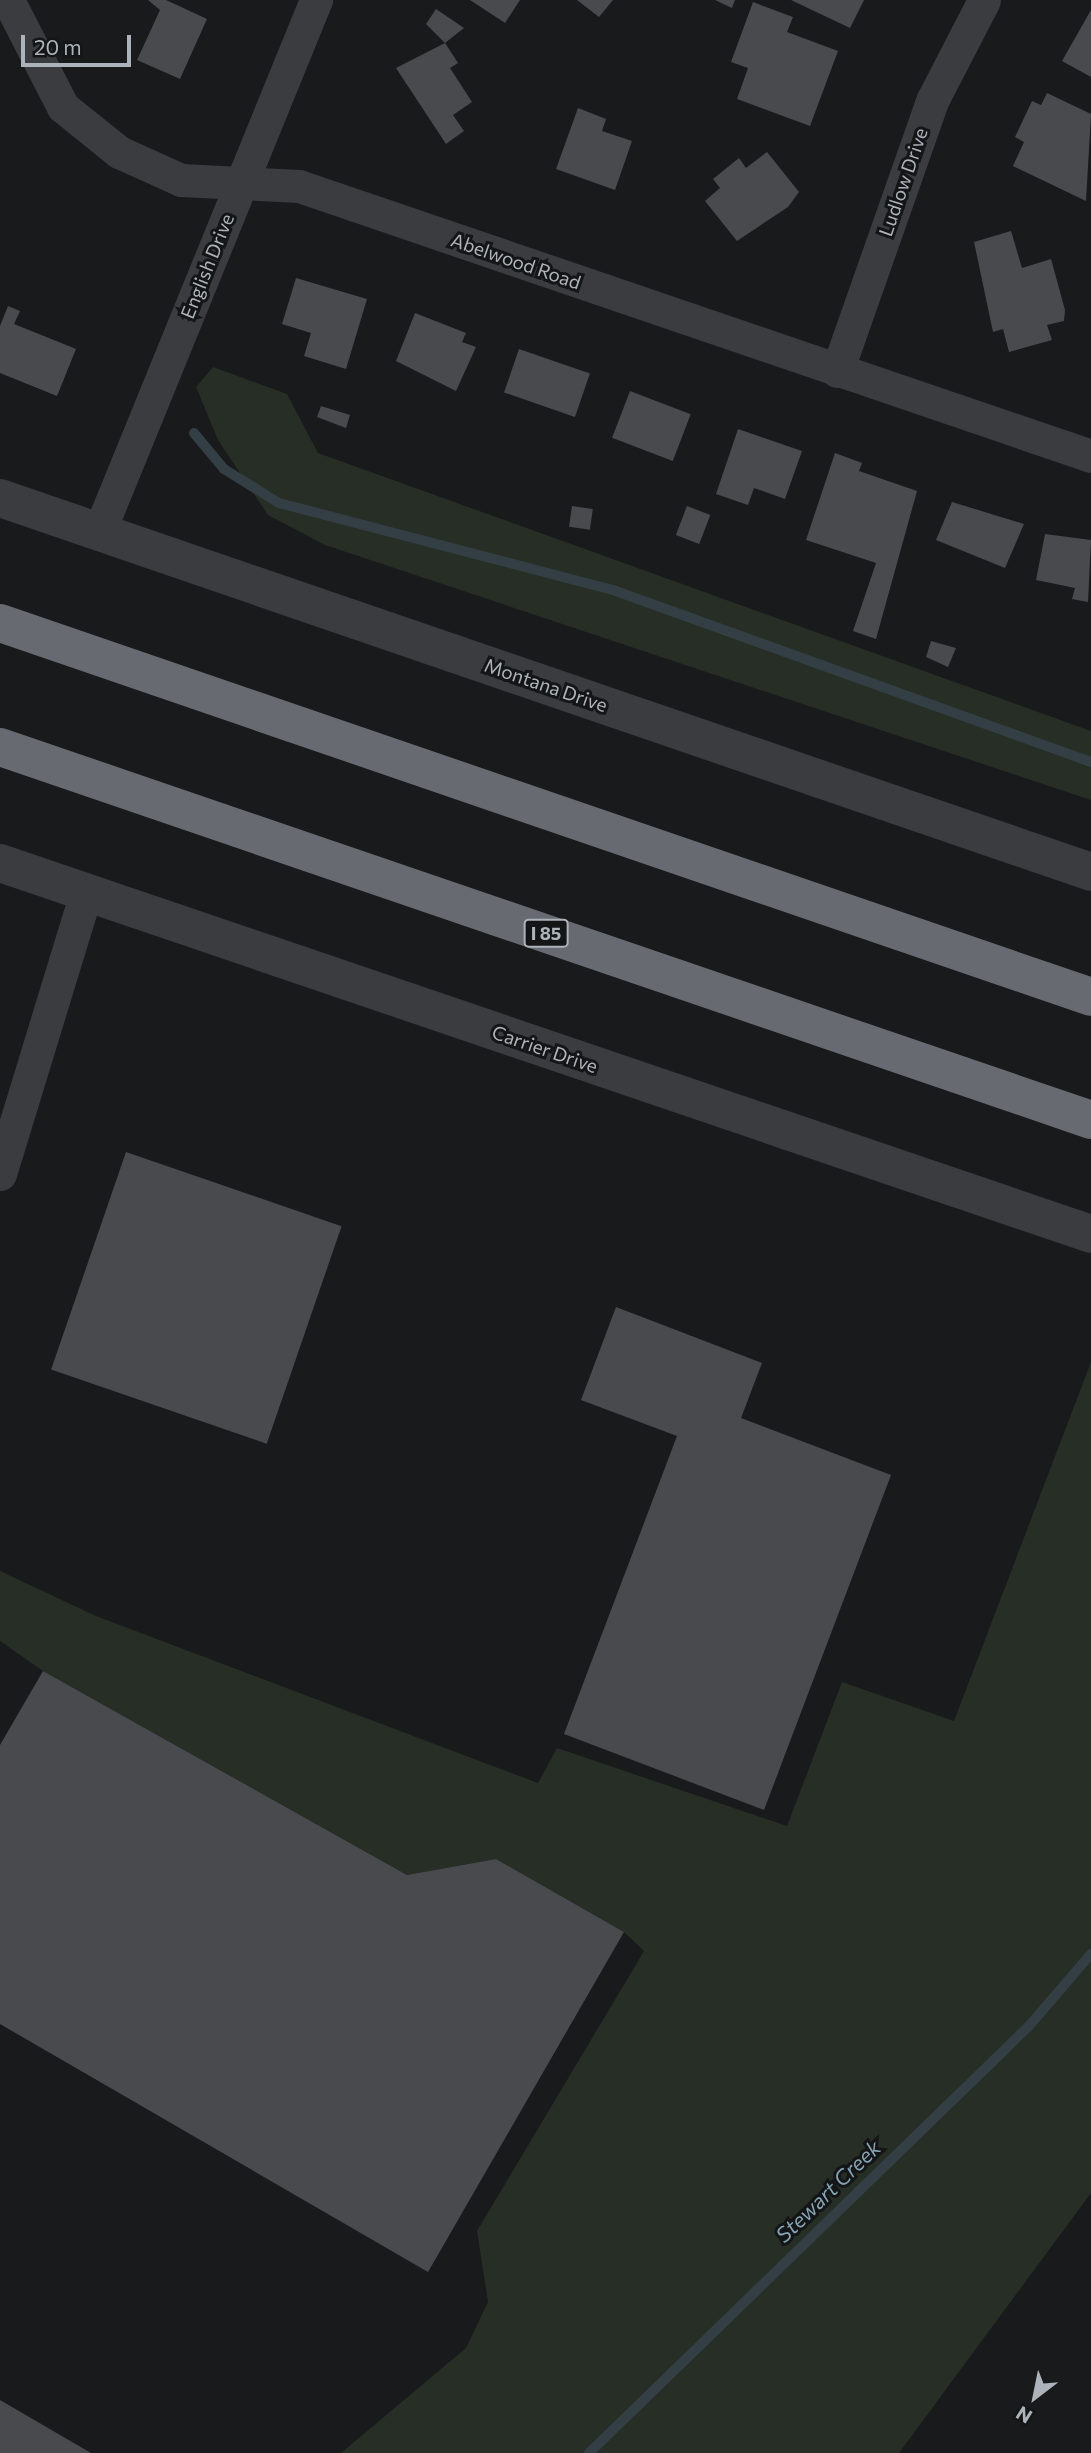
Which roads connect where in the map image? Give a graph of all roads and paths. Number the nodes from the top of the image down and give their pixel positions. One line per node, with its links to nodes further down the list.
1 (8, 0): 4 (street, Abelwood Road)
2 (316, 0): 4 (street, English Drive)
3 (984, 0): 5 (street, Ludlow Drive)
4 (240, 183): 5 (street, Abelwood Road); 8 (street, English Drive)
5 (837, 371): 6 (street, Abelwood Road)
6 (1091, 456)
7 (0, 498): 8 (street, Montana Drive)
8 (99, 532): 12 (street, Montana Drive)
9 (0, 623): 14 (highway)
10 (0, 747): 15 (highway, I 85)
11 (0, 863): 13 (street, Carrier Drive)
12 (1091, 872)
13 (86, 893): 16 (street); 17 (street, Carrier Drive)
14 (1091, 997)
15 (1091, 1120)
16 (0, 1174)
17 (1091, 1234)

